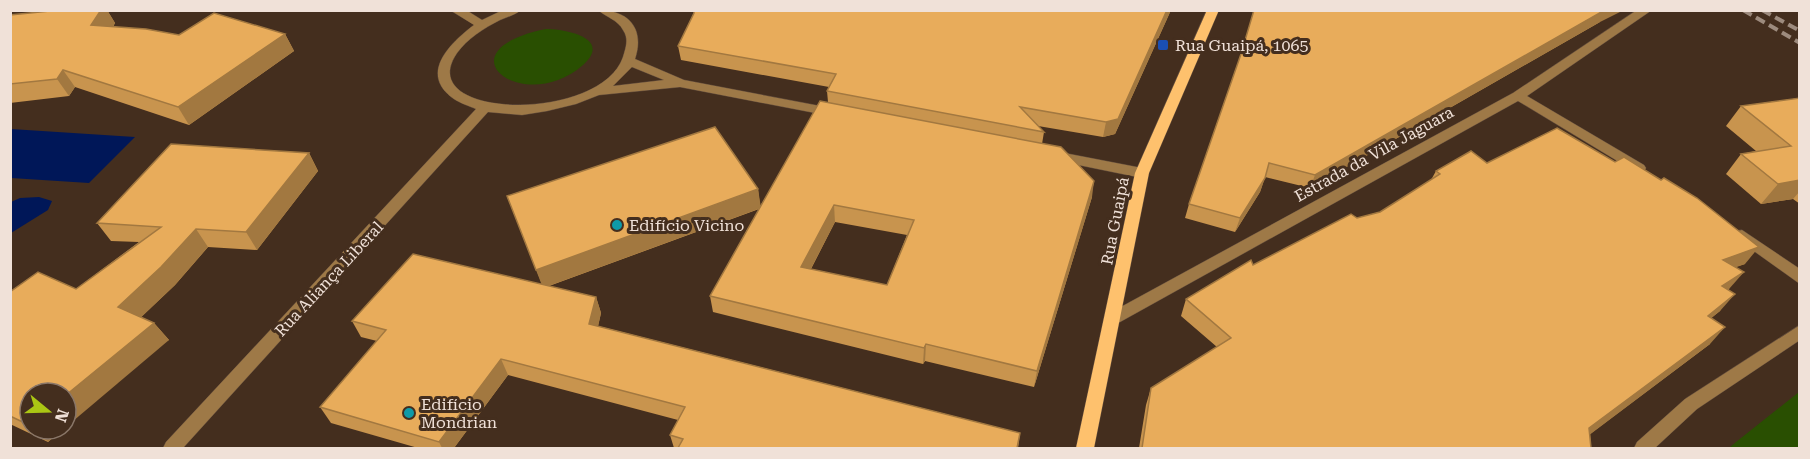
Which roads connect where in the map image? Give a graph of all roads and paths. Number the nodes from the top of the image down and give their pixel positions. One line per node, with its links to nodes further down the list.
1 (456, 10): 6 (street)
2 (514, 10): 6 (street)
3 (604, 10): 7 (street)
4 (1213, 10): 14 (main road, Rua Guaipá)
5 (1646, 10): 10 (street, Estrada da Vila Jaguara)
6 (481, 24): 11 (street)
7 (629, 61): 8 (street); 9 (street)
8 (681, 83): 9 (street); 12 (street)
9 (596, 91): 11 (street)
10 (1518, 96): 15 (street); 18 (street, Estrada da Vila Jaguara)
11 (484, 108): 20 (street, Rua Aliança Liberal)
12 (846, 115)
13 (1034, 152): 14 (street)
14 (1142, 173): 18 (main road, Rua Guaipá)
15 (1650, 175)
16 (1729, 225): 17 (street)
17 (1800, 278)
18 (1114, 318): 21 (main road, Rua Guaipá)
19 (1800, 331): 22 (street)
20 (172, 448)
21 (1085, 448)
22 (1643, 448)

